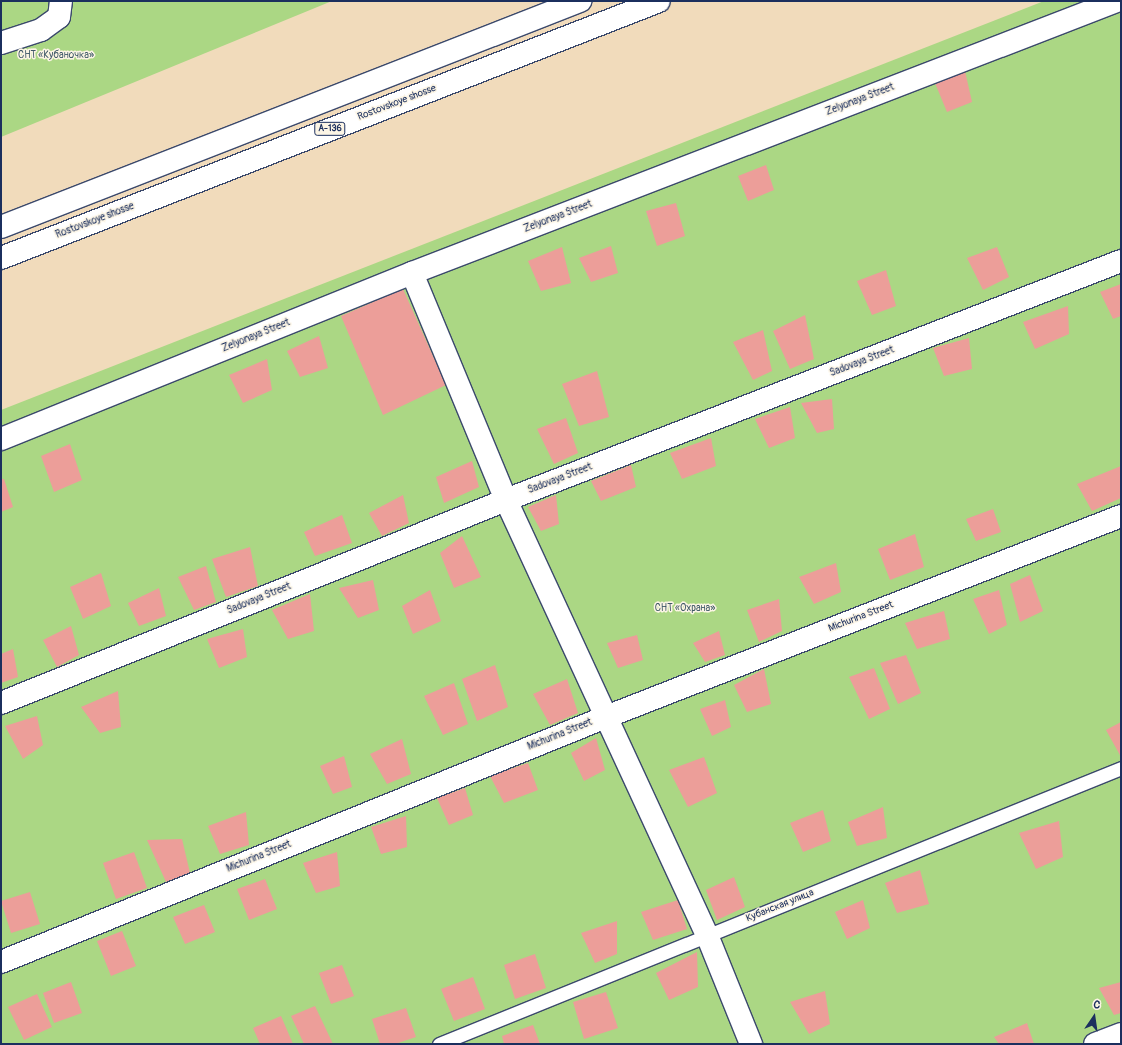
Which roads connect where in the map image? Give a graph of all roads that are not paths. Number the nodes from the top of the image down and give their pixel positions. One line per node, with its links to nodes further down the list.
1 (580, 1): 6 (main road)
2 (659, 1): 7 (main road, Rostovskoye shosse / А-136)
3 (1117, 1): 9 (main road, Zelyonaya Street)
4 (62, 4): 5 (main road)
5 (1, 43)
6 (1, 227)
7 (1, 258)
8 (1121, 260): 11 (main road, Sadovaya Street)
9 (412, 273): 10 (main road, Zelyonaya Street); 11 (main road)
10 (1, 439)
11 (506, 500): 13 (main road, Sadovaya Street); 14 (main road)
12 (1121, 516): 14 (main road, Michurina Street)
13 (1, 703)
14 (606, 717): 16 (main road); 17 (main road, Michurina Street)
15 (1121, 768): 16 (lane, Кубанская улица)
16 (707, 935): 19 (lane, Кубанская улица); 20 (main road)
17 (1, 962)
18 (1121, 1034): 21 (main road)
19 (439, 1044)
20 (751, 1044)
21 (1095, 1044)

